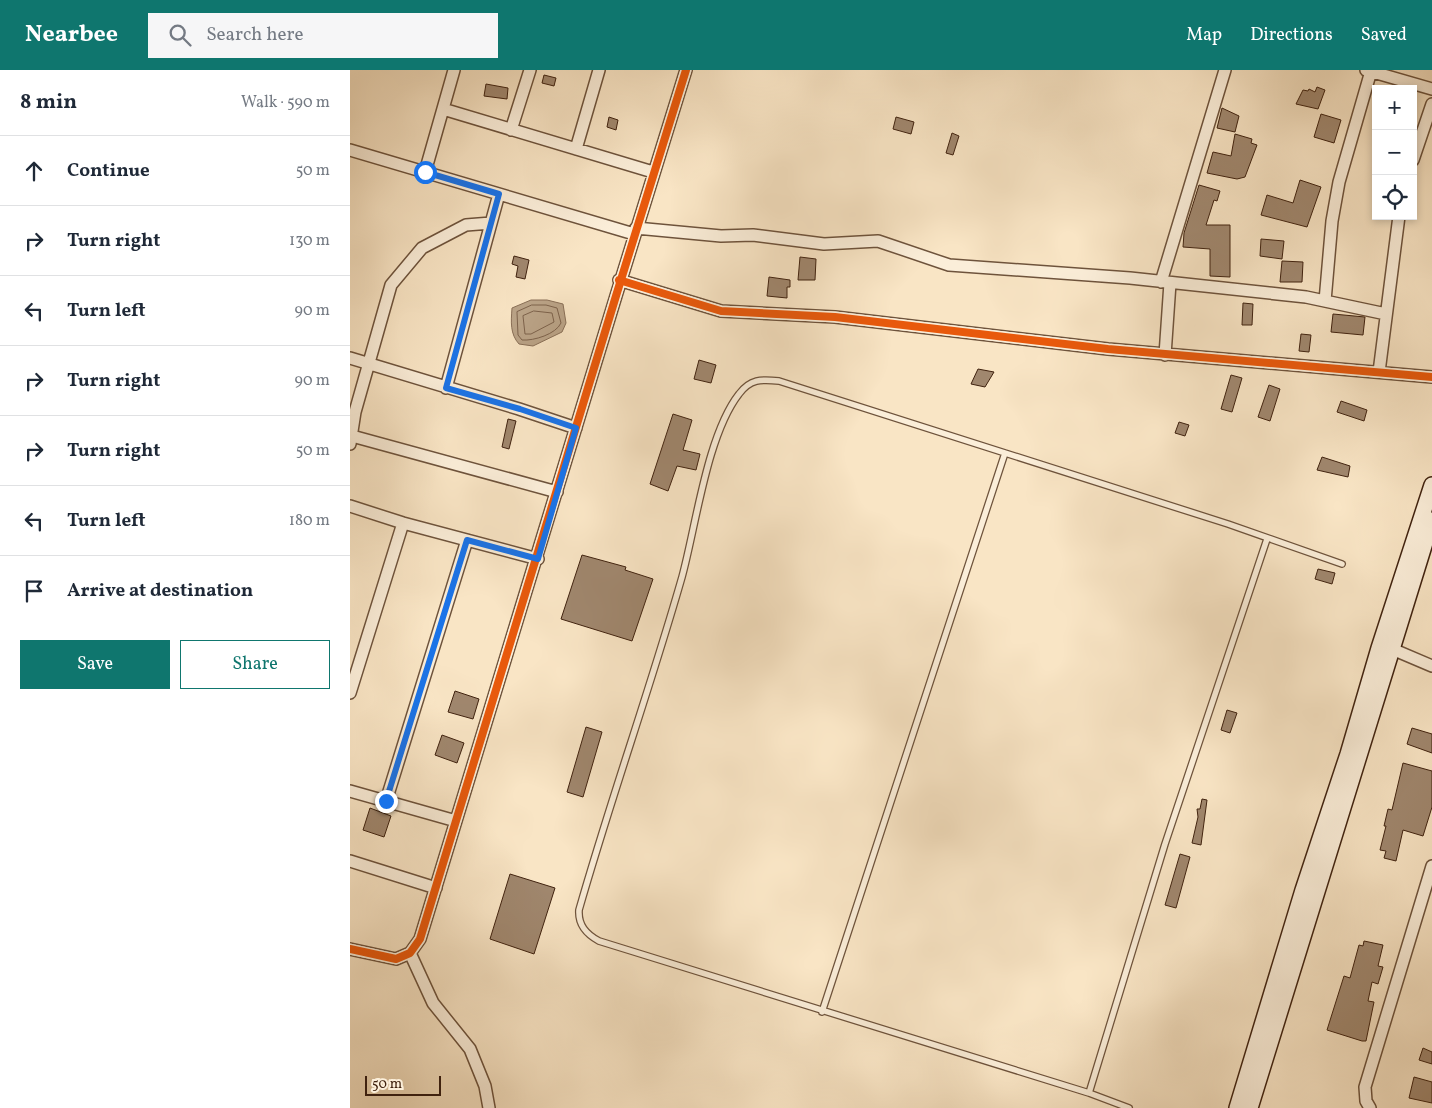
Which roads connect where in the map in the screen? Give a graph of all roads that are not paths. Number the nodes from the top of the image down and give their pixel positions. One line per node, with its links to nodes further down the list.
1 (454, 70): 9 (street)
2 (530, 70): 10 (street)
3 (598, 70): 12 (street)
4 (686, 70): 15 (street)
5 (1225, 70): 21 (street)
6 (1369, 71): 7 (street); 22 (street)
7 (1432, 88)
8 (1432, 104): 11 (street)
9 (443, 109): 10 (street); 14 (street)
10 (511, 130): 12 (street)
11 (1417, 148)
12 (576, 149): 15 (street)
13 (350, 150): 14 (street)
14 (425, 172): 16 (street)
15 (654, 172): 19 (street)
16 (499, 194): 18 (street); 19 (street)
17 (1398, 220): 23 (street)
18 (491, 223): 26 (street); 29 (street)
19 (635, 231): 20 (street); 21 (street)
20 (620, 280): 24 (street); 30 (street)
21 (1166, 282): 22 (street); 24 (street)
22 (1325, 301): 23 (street)
23 (1386, 314): 27 (street)
24 (1165, 355): 27 (street)
25 (350, 358): 26 (street)
26 (370, 364): 29 (street); 31 (street)
27 (1379, 372): 28 (street)
28 (1432, 377)
29 (446, 388): 30 (street)
30 (576, 428): 34 (street)
31 (351, 440): 34 (street)
32 (1005, 453): 38 (lane); 53 (lane); 53 (lane)
33 (1432, 485): 57 (street)
34 (558, 492): 40 (street)
35 (350, 506): 37 (street)
36 (1432, 520): 42 (street)
37 (403, 523): 39 (street); 44 (street)
38 (1267, 539): 41 (lane); 54 (lane)
39 (467, 540): 40 (street); 46 (street)
40 (538, 559): 47 (street)
41 (1342, 564)
42 (1392, 649): 43 (street); 58 (street)
43 (1432, 666)
44 (350, 693)
45 (350, 791): 46 (street)
46 (386, 801): 47 (street)
47 (456, 821): 50 (street)
48 (350, 861): 50 (street)
49 (1430, 873): 59 (street)
50 (436, 888): 52 (street)
51 (350, 949): 52 (street)
52 (410, 953): 55 (street)
53 (822, 1012): 54 (lane)
54 (1089, 1093): 56 (lane)
55 (489, 1108)
56 (1129, 1108)
57 (1237, 1108)
58 (1250, 1108)
59 (1370, 1108)

